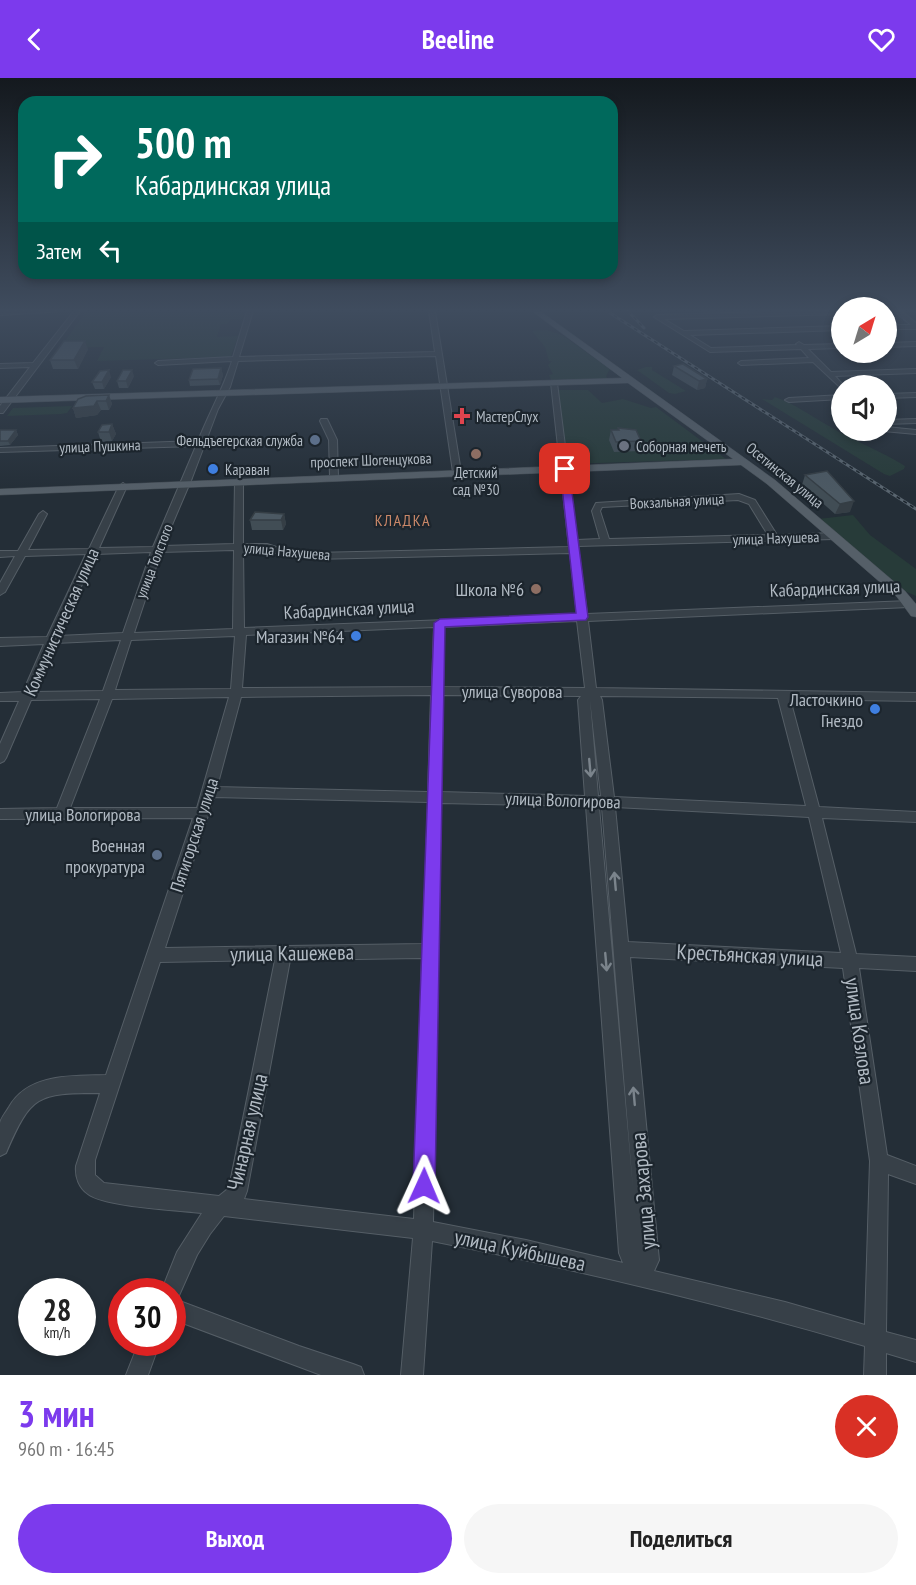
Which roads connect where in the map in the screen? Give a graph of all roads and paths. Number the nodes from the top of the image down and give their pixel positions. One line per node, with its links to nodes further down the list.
1 (30, 372): 16 (street)
2 (231, 372): 12 (street, улица Толстого)
3 (442, 372): 11 (street)
4 (618, 372): 9 (main road, Осетинская улица)
5 (825, 372): 7 (street)
6 (901, 372): 7 (street)
7 (828, 374): 8 (street)
8 (831, 377)
9 (630, 380): 10 (main road); 26 (main road, Осетинская улица)
10 (554, 383): 11 (main road); 27 (street, улица Захарова)
11 (444, 386): 12 (main road); 28 (street)
12 (222, 393): 16 (main road); 24 (street, улица Толстого)
13 (916, 395): 14 (street)
14 (897, 396)
15 (831, 398): 17 (street)
16 (5, 400): 18 (street)
17 (789, 400)
18 (0, 411)
19 (324, 420): 29 (street)
20 (916, 421): 21 (street)
21 (897, 422)
22 (897, 430): 23 (street)
23 (916, 432)
24 (201, 443): 25 (street, улица Пушкина); 31 (street, улица Толстого)
25 (0, 450)
26 (744, 462): 27 (main road, проспект Шогенцукова); 35 (main road, Осетинская улица)
27 (565, 469): 28 (main road, проспект Шогенцукова); 38 (street, улица Захарова)
28 (457, 472): 29 (main road, проспект Шогенцукова)
29 (334, 477): 30 (main road, проспект Шогенцукова)
30 (239, 481): 31 (main road, проспект Шогенцукова); 39 (street, Пятигорская улица)
31 (186, 483): 32 (main road, проспект Шогенцукова); 40 (street, улица Толстого)
32 (123, 486): 33 (main road, проспект Шогенцукова); 41 (street, Коммунистическая улица)
33 (0, 492)
34 (43, 514): 43 (street)
35 (834, 536): 36 (street, улица Нахушева); 45 (main road, Осетинская улица)
36 (774, 538): 37 (street, улица Нахушева); 37 (street, Вокзальная улица)
37 (606, 543): 38 (street, улица Нахушева)
38 (574, 547): 39 (street, улица Нахушева); 46 (street, улица Захарова)
39 (240, 548): 40 (street, улица Нахушева); 48 (street, Пятигорская улица)
40 (157, 549): 41 (street, улица Нахушева); 49 (street, улица Толстого)
41 (91, 552): 43 (street, улица Нахушева); 50 (street, Коммунистическая улица)
42 (0, 554): 43 (street, улица Нахушева)
43 (20, 554): 44 (street)
44 (0, 592)
45 (914, 607): 46 (street, Кабардинская улица)
46 (582, 617): 47 (street, Кабардинская улица); 53 (street, улица Захарова)
47 (440, 623): 48 (street, Кабардинская улица); 52 (street)
48 (240, 632): 49 (street, Кабардинская улица); 54 (street, Пятигорская улица)
49 (126, 639): 50 (street, Кабардинская улица); 56 (street, улица Толстого)
50 (50, 641): 51 (street, Кабардинская улица); 57 (street, Коммунистическая улица)
51 (0, 642)
52 (438, 691): 53 (street, улица Суворова); 54 (street, улица Суворова); 62 (street)
53 (591, 691): 55 (street, улица Суворова); 63 (street, улица Захарова)
54 (236, 694): 56 (street, улица Суворова); 61 (street, Пятигорская улица)
55 (783, 694): 58 (street, улица Суворова); 64 (street, улица Козлова)
56 (107, 695): 57 (street, улица Суворова); 65 (street, улица Толстого)
57 (27, 697): 59 (street, улица Суворова); 60 (street, Коммунистическая улица)
58 (916, 697)
59 (0, 698)
60 (0, 758)
61 (209, 792): 62 (street, улица Вологирова); 66 (street, Пятигорская улица)
62 (434, 796): 63 (street, улица Вологирова); 70 (street)
63 (600, 801): 64 (street, улица Вологирова); 69 (street, улица Захарова, one-way to 63); 83 (street, улица Захарова, one-way to 83)
64 (813, 811): 68 (street, улица Вологирова); 73 (street, улица Козлова)
65 (62, 813): 66 (street, улица Вологирова); 67 (street, улица Вологирова)
66 (202, 813): 72 (street, Пятигорская улица)
67 (0, 814)
68 (916, 817)
69 (621, 949): 73 (street, Крестьянская улица); 83 (street, улица Захарова, one-way to 69)
70 (430, 951): 71 (street, улица Кашежева); 81 (street)
71 (284, 953): 72 (street, улица Кашежева); 80 (street, Чинарная улица)
72 (154, 955): 75 (street, Пятигорская улица)
73 (850, 960): 74 (street, Крестьянская улица); 77 (street, улица Козлова)
74 (916, 964)
75 (111, 1084): 76 (street); 79 (street, Пятигорская улица)
76 (0, 1147)
77 (879, 1161): 78 (street); 85 (street, улица Козлова)
78 (916, 1175)
79 (85, 1179): 80 (street, улица Куйбышева)
80 (222, 1205): 81 (street, улица Куйбышева); 82 (street, Чинарная улица)
81 (423, 1230): 83 (street, улица Куйбышева); 90 (street)
82 (177, 1278)
83 (640, 1278): 85 (street, улица Куйбышева)
84 (186, 1313): 89 (street)
85 (875, 1337): 86 (street, улица Куйбышева); 91 (street, улица Козлова)
86 (916, 1351)
87 (144, 1356): 88 (street)
88 (136, 1375)
89 (353, 1375)
90 (412, 1375)
91 (874, 1375)

